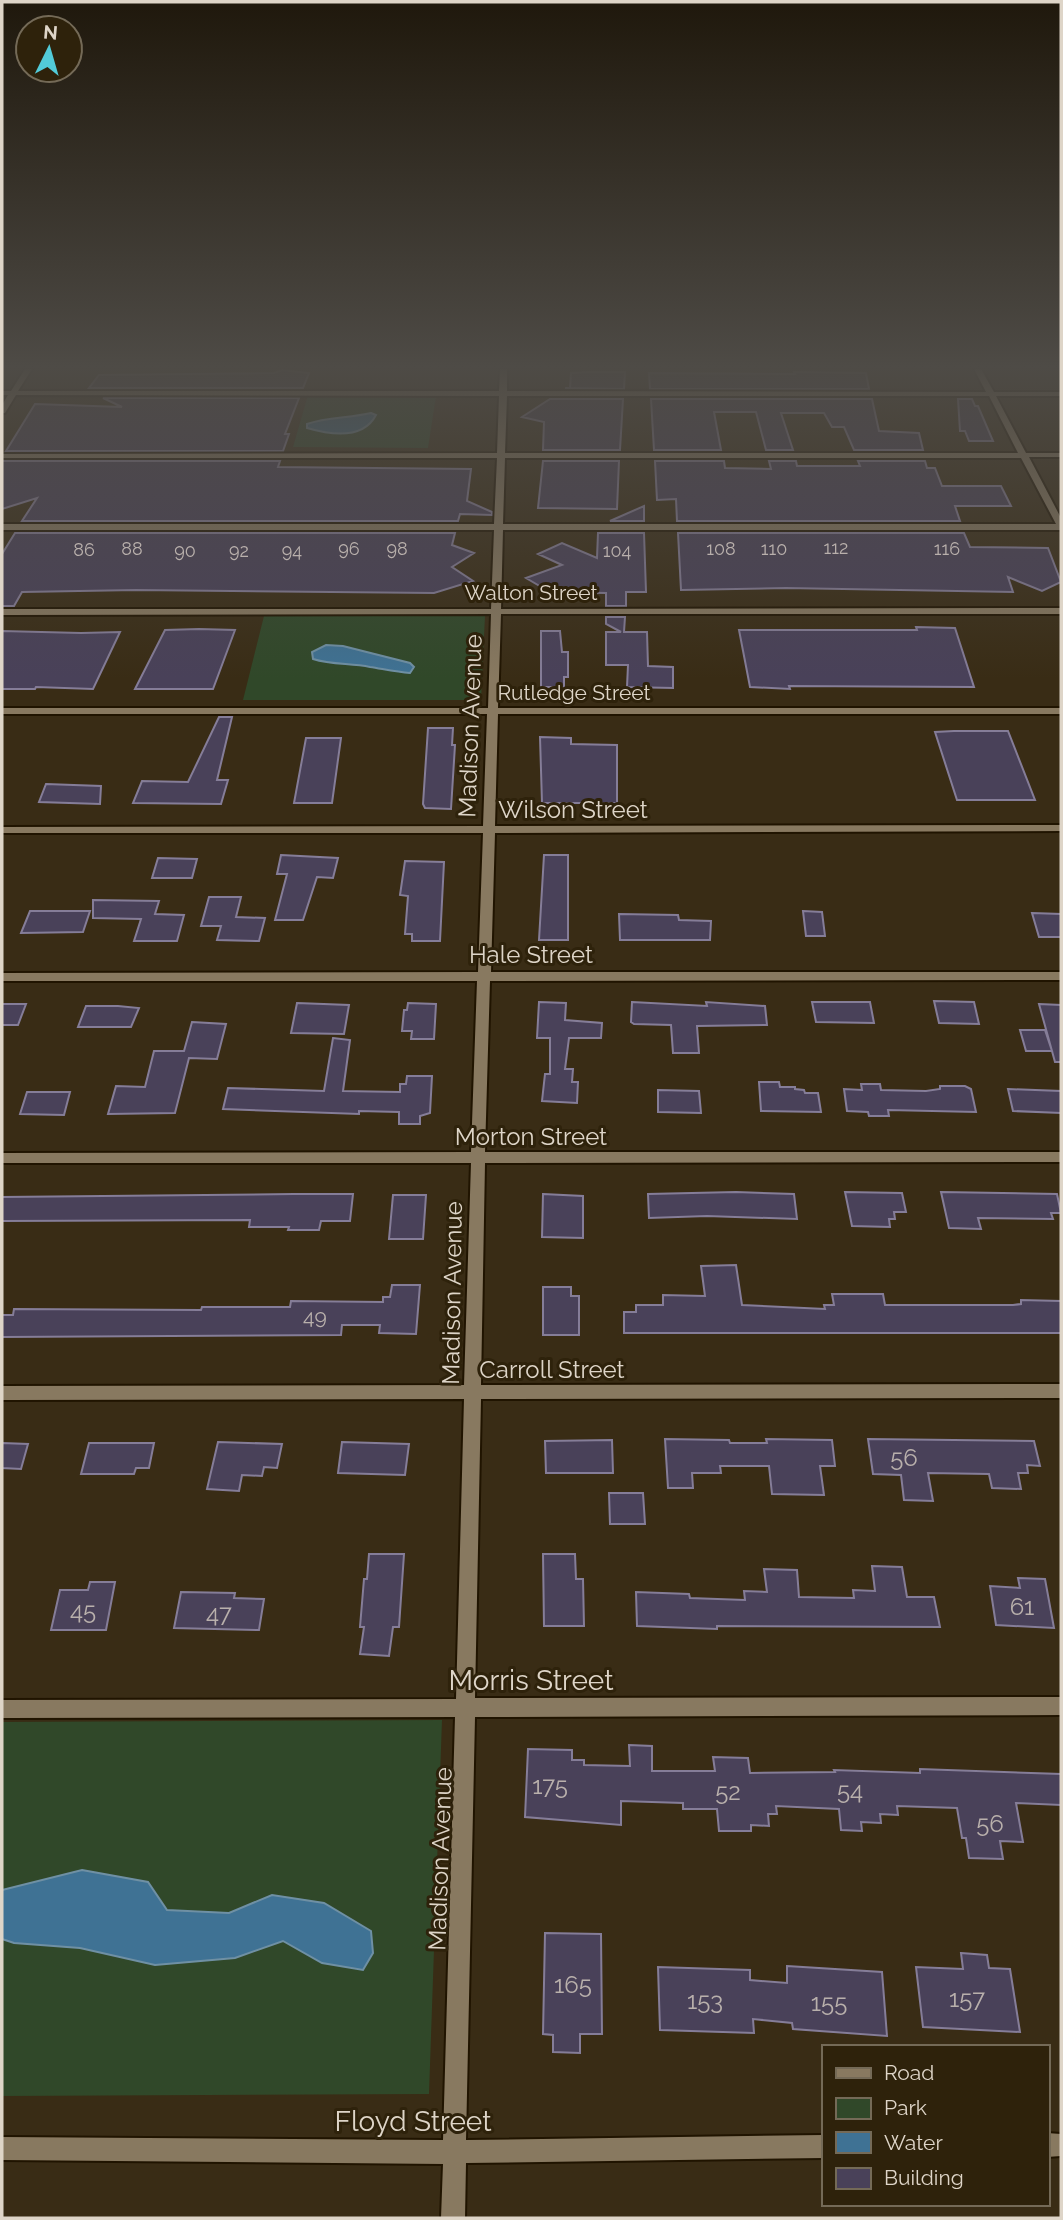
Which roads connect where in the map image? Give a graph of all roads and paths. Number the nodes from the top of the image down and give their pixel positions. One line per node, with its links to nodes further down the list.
1 (501, 473): 5 (street, Madison Avenue)
2 (1033, 473): 3 (street)
3 (1061, 526): 5 (street)
4 (2, 527): 5 (street)
5 (498, 527): 8 (street, Madison Avenue)
6 (1061, 611): 8 (street, Walton Street)
7 (2, 612): 8 (street, Walton Street)
8 (497, 612): 10 (street, Madison Avenue)
9 (2, 711): 10 (street, Rutledge Street)
10 (492, 711): 11 (street, Rutledge Street); 14 (street, Madison Avenue)
11 (1061, 712)
12 (1061, 828): 14 (street, Wilson Street)
13 (2, 830): 14 (street, Wilson Street)
14 (489, 830): 17 (street, Madison Avenue)
15 (1061, 976): 17 (street, Hale Street)
16 (2, 977): 17 (street, Hale Street)
17 (484, 977): 20 (street, Madison Avenue)
18 (1061, 1157): 20 (street, Morton Street)
19 (2, 1158): 20 (street, Morton Street)
20 (478, 1159): 23 (street, Madison Avenue)
21 (1061, 1391): 23 (street, Carroll Street)
22 (2, 1393): 23 (street, Carroll Street)
23 (473, 1394): 25 (street, Madison Avenue)
24 (1061, 1706): 25 (street, Morris Street)
25 (467, 1708): 26 (street, Morris Street); 29 (street, Madison Avenue)
26 (2, 1709)
27 (822, 2147): 29 (street, Floyd Street)
28 (2, 2149): 29 (street, Floyd Street)
29 (454, 2152): 30 (street, Madison Avenue)
30 (453, 2218)

